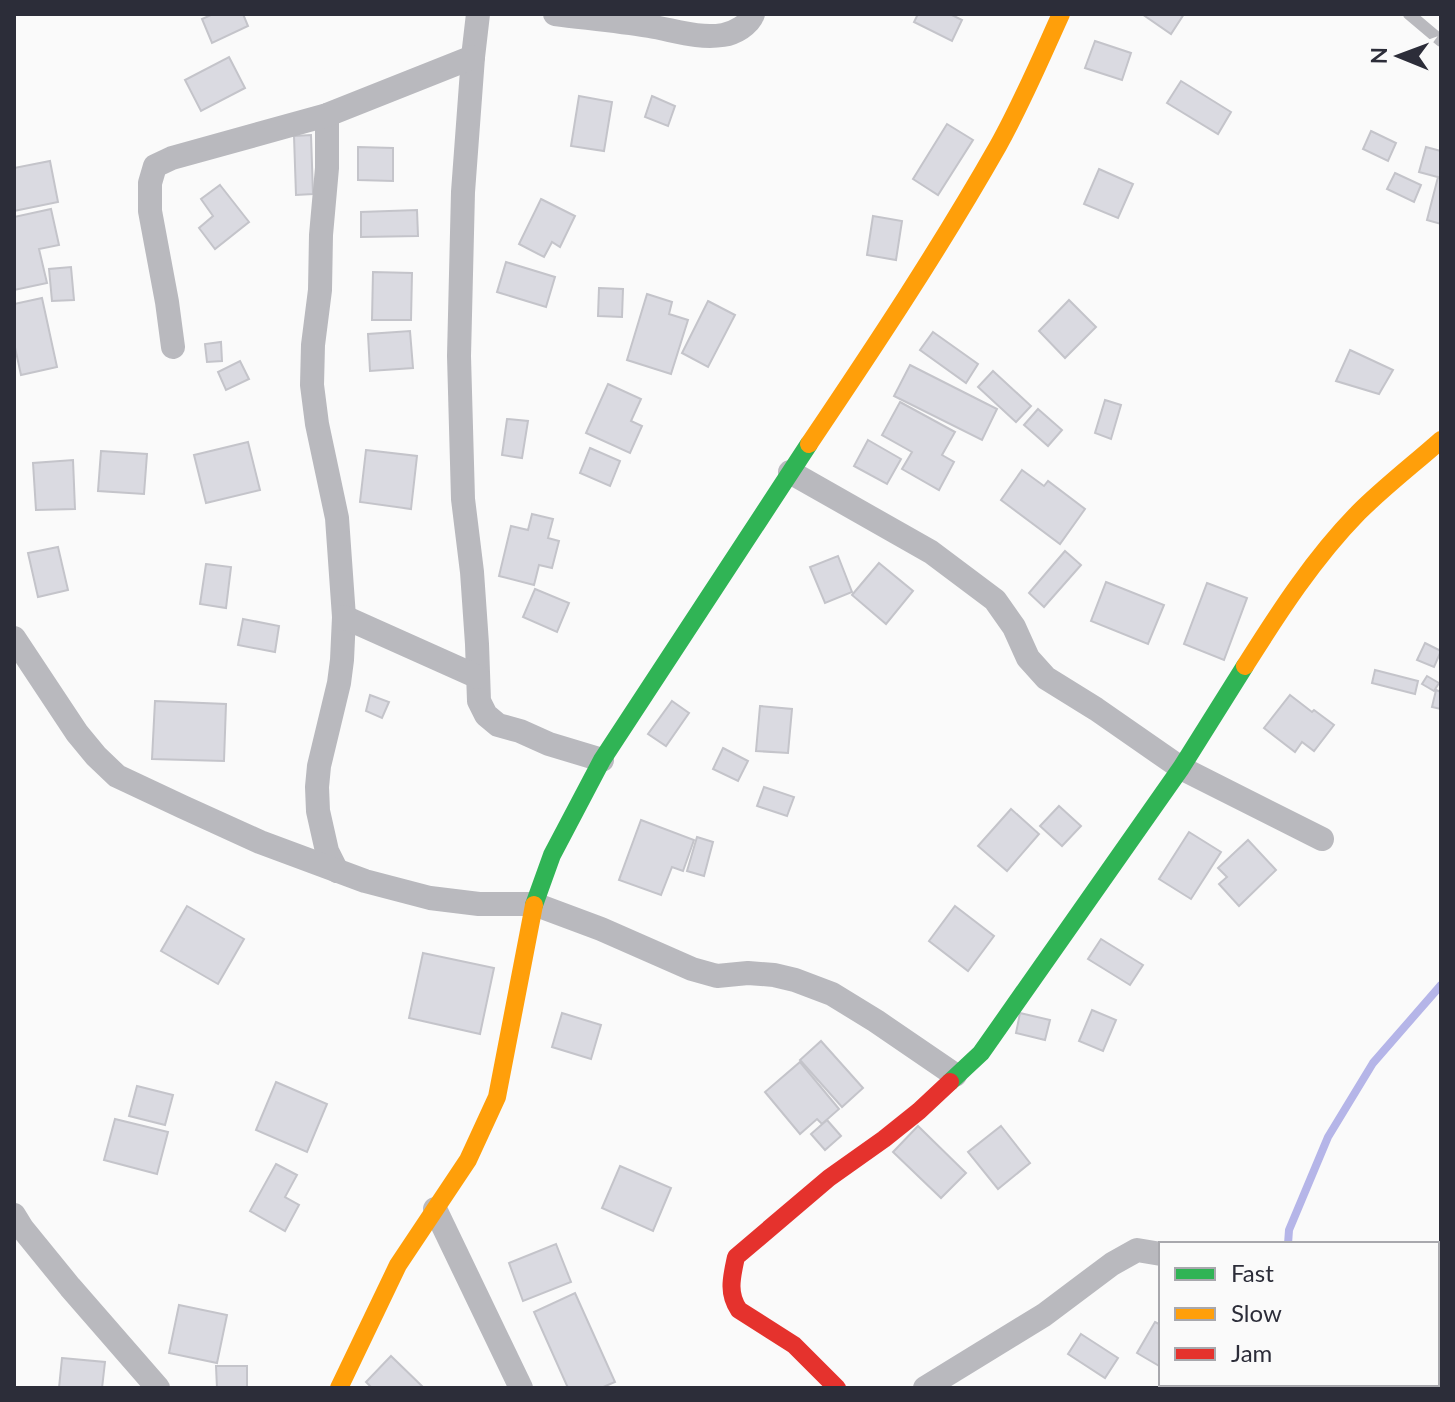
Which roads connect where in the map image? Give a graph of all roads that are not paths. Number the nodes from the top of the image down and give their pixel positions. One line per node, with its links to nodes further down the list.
1 (478, 14): 7 (street)
2 (555, 14): 3 (street)
3 (753, 14)
4 (1061, 14): 11 (street)
5 (1409, 14): 6 (lane)
6 (1441, 41)
7 (473, 57): 8 (street); 14 (street)
8 (327, 115): 9 (street); 12 (street)
9 (173, 347)
10 (1441, 440): 16 (street)
11 (790, 472): 15 (street); 16 (street)
12 (344, 617): 14 (street); 18 (street)
13 (14, 638): 18 (street)
14 (478, 677): 15 (street)
15 (602, 760): 19 (street)
16 (1181, 768): 17 (street); 20 (street)
17 (1322, 839)
18 (337, 871): 19 (street)
19 (534, 904): 20 (street); 21 (street)
20 (955, 1075): 27 (street)
21 (435, 1209): 25 (street); 26 (street)
22 (14, 1215): 24 (street)
23 (1159, 1254): 28 (street)
24 (158, 1388)
25 (339, 1388)
26 (521, 1388)
27 (837, 1388)
28 (925, 1388)

